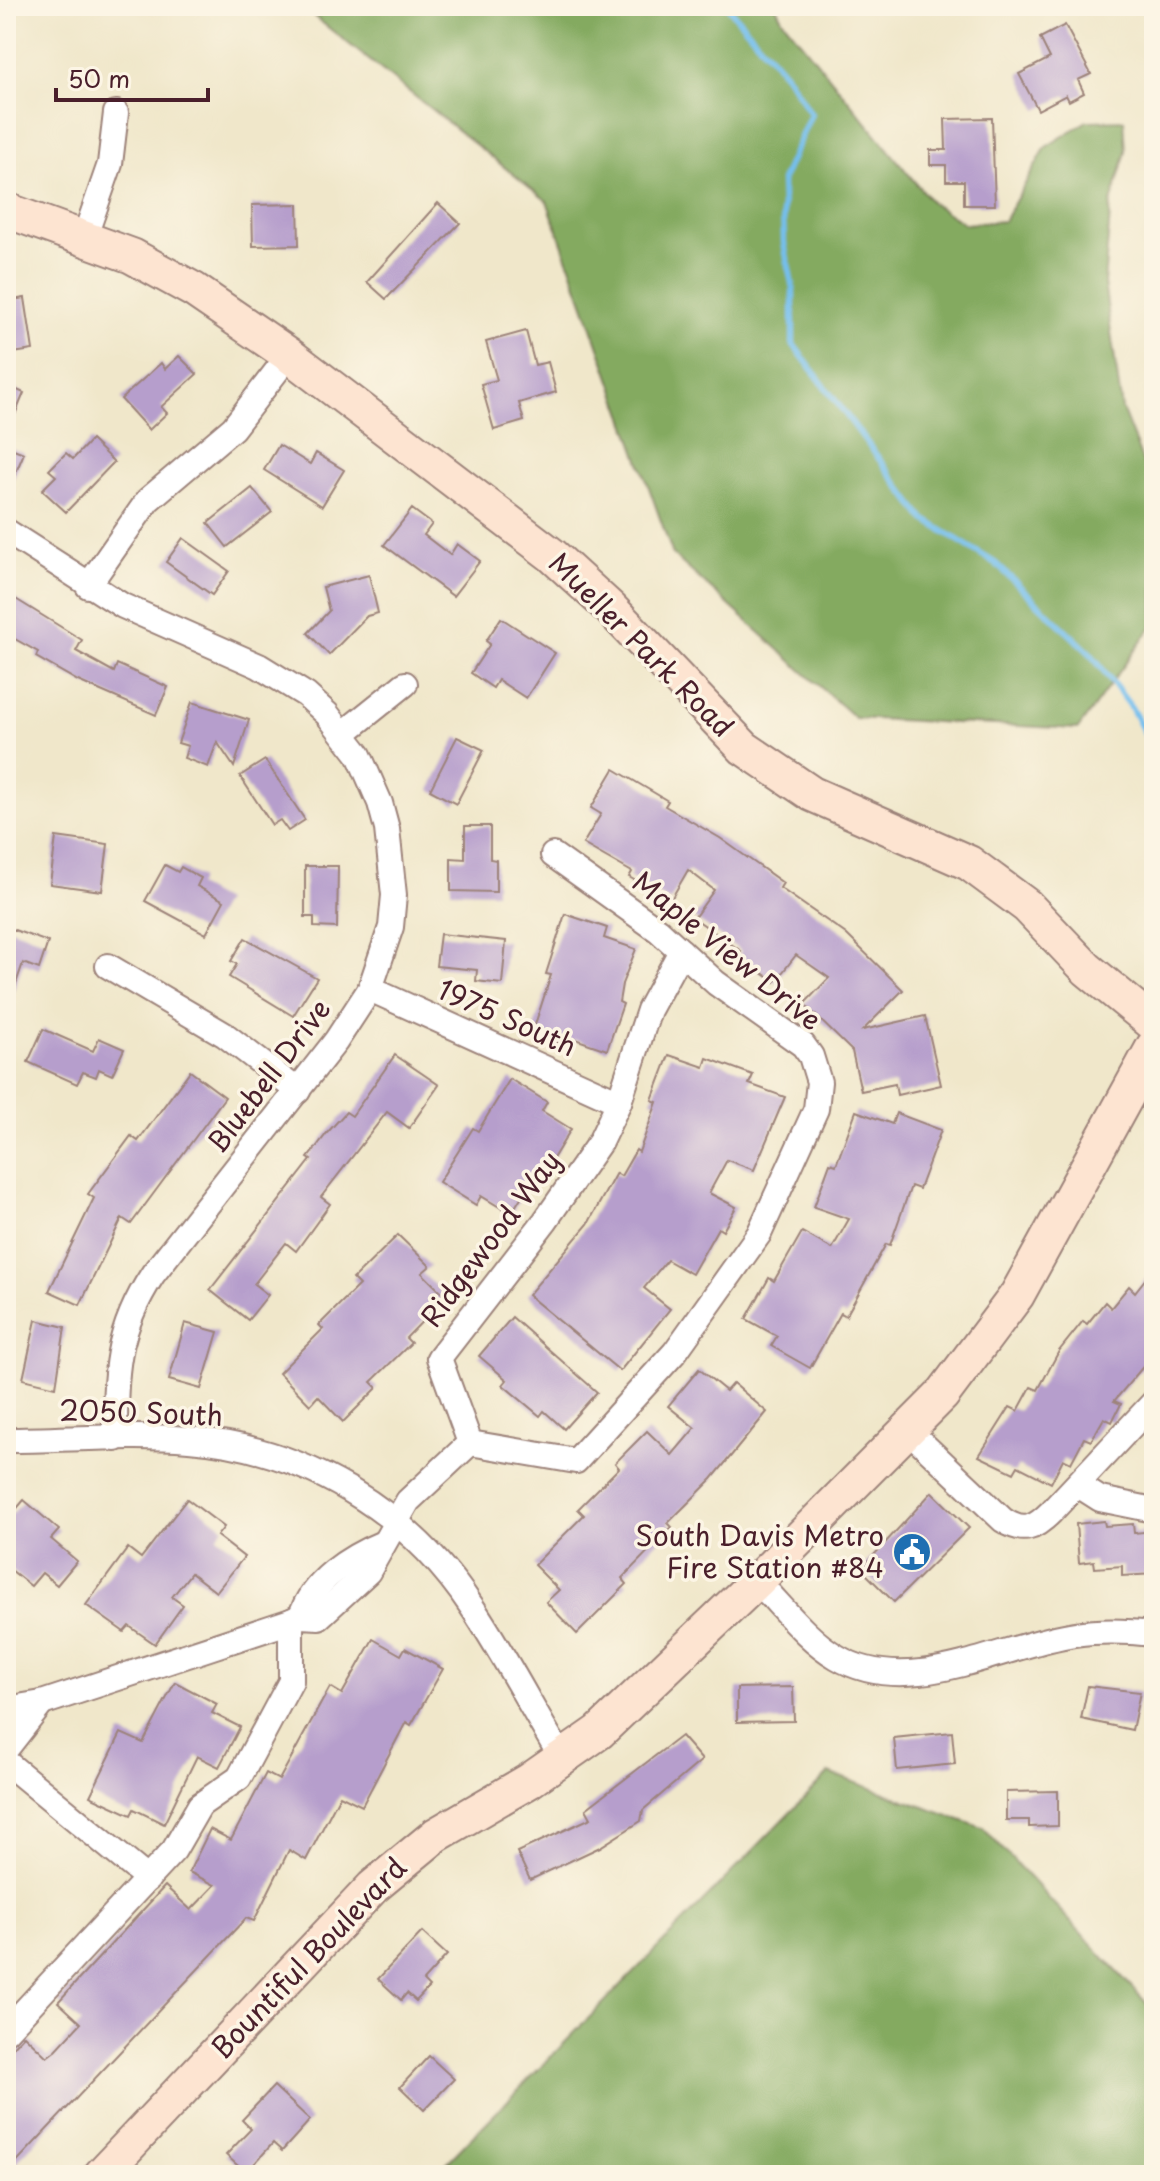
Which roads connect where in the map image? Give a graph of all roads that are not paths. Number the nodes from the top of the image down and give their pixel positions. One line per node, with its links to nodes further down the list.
1 (116, 113): 3 (street)
2 (6, 210): 3 (main road, Mueller Park Road)
3 (85, 236): 4 (main road, Mueller Park Road)
4 (289, 355): 6 (street); 13 (main road, Mueller Park Road)
5 (6, 531): 6 (street, Bluebell Drive)
6 (88, 586): 8 (street, Bluebell Drive)
7 (405, 684): 8 (street)
8 (344, 733): 12 (street, Bluebell Drive)
9 (553, 855): 10 (street, Maple View Drive)
10 (681, 951): 16 (street, Ridgewood Way); 21 (street, Maple View Drive)
11 (108, 966): 15 (street)
12 (370, 989): 15 (street, Bluebell Drive); 16 (street, 1975 South)
13 (1154, 1024)
14 (1154, 1046): 18 (main road, Bountiful Boulevard)
15 (298, 1091): 19 (street, Bluebell Drive)
16 (619, 1102): 21 (street, Ridgewood Way)
17 (1154, 1402): 22 (street)
18 (908, 1430): 22 (street); 25 (main road, Bountiful Boulevard)
19 (115, 1439): 20 (street, 2050 South); 24 (street, 2050 South)
20 (6, 1440)
21 (470, 1443): 24 (street)
22 (1078, 1485): 23 (street)
23 (1154, 1510)
24 (396, 1520): 26 (street); 31 (street, 2050 South)
25 (757, 1581): 27 (street); 31 (main road, Bountiful Boulevard)
26 (296, 1619): 28 (street); 33 (street)
27 (1154, 1634)
28 (42, 1703): 29 (street); 30 (street)
29 (6, 1709)
30 (6, 1749)
31 (563, 1760): 35 (main road, Bountiful Boulevard)
32 (6, 1762): 33 (street)
33 (148, 1879): 34 (street)
34 (6, 2031)
35 (101, 2175)

